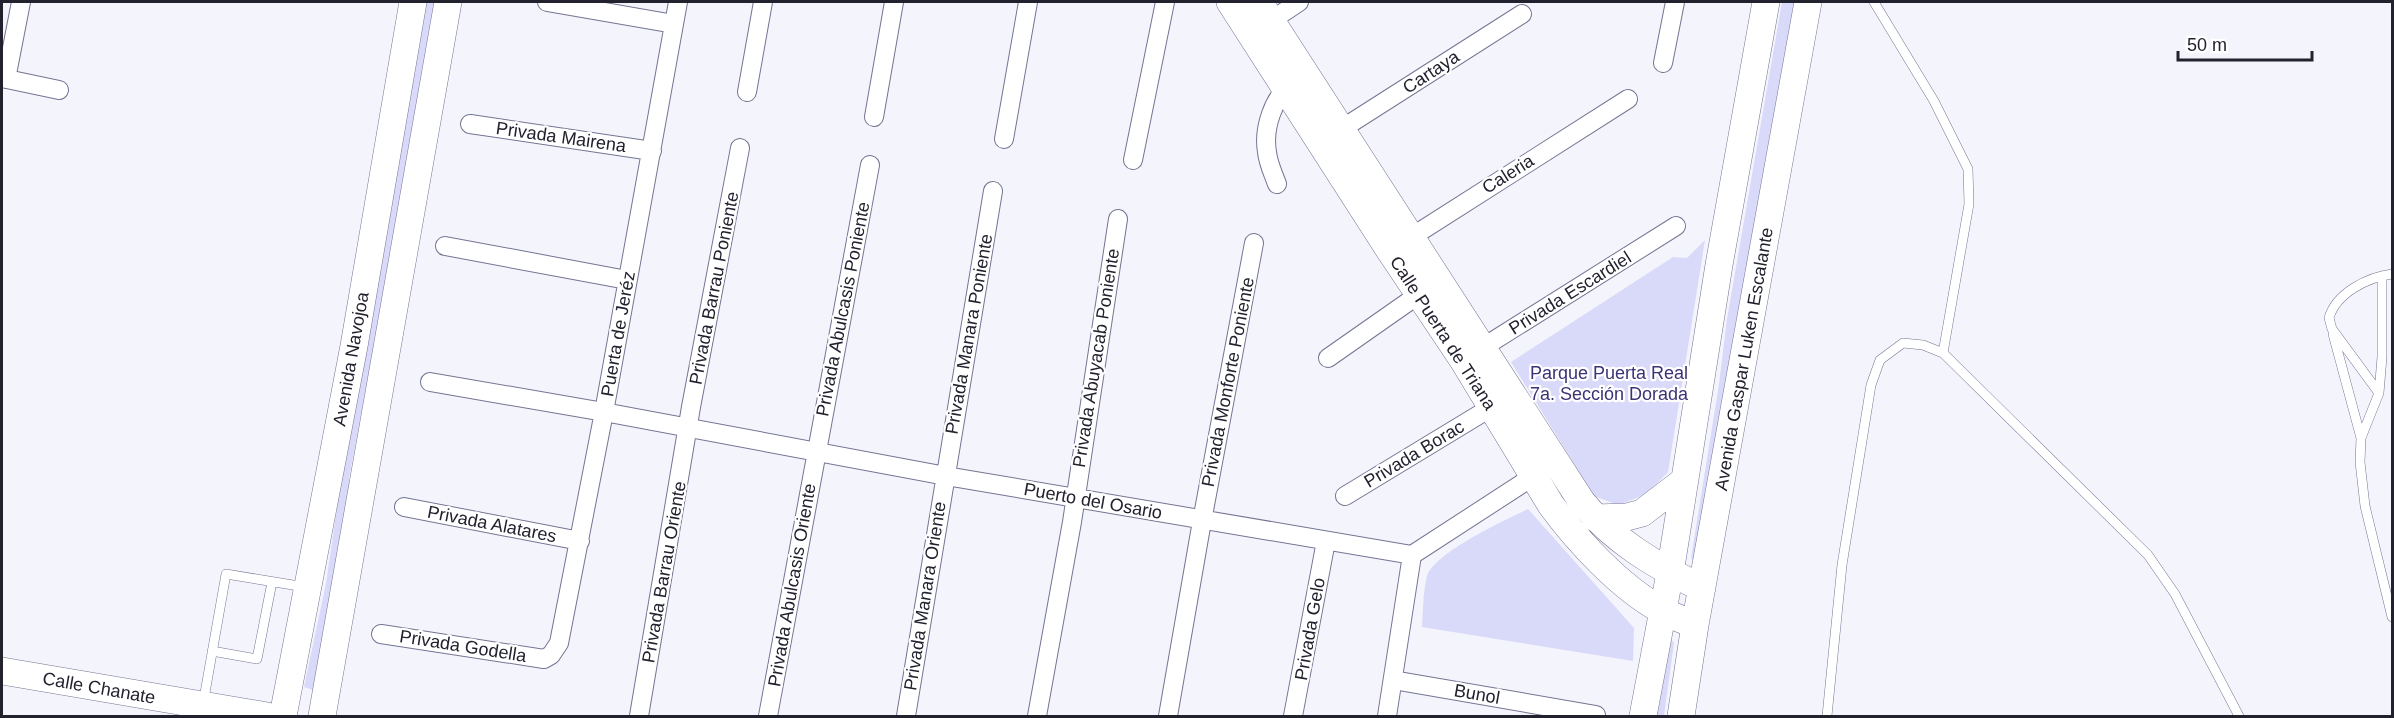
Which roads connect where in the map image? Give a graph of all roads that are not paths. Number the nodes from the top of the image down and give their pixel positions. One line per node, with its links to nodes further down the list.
1 (21, 2): 20 (street)
2 (413, 2): 71 (street, Avenida Navojoa)
3 (448, 2): 85 (street, Avenida Navojoa)
4 (547, 2): 18 (street)
5 (678, 2): 18 (street, Puerta de Jeréz)
6 (763, 2): 23 (street)
7 (894, 2): 25 (street)
8 (1028, 2): 28 (street)
9 (1165, 2): 31 (street)
10 (1230, 2): 21 (street, Calle Puerta de Triana)
11 (1299, 2): 16 (street)
12 (1675, 2): 19 (street)
13 (1766, 2): 58 (street, Avenida Gaspar Luken Escalante)
14 (1808, 2): 72 (street, Avenida Gaspar Luken Escalante)
15 (1874, 2): 45 (lane)
16 (1265, 11): 21 (street, Calle Puerta de Triana)
17 (1522, 14): 27 (street, Cartaya)
18 (674, 24): 30 (street, Puerta de Jeréz)
19 (1664, 63)
20 (4, 78): 22 (street)
21 (1296, 81): 27 (street, Calle Puerta de Triana); 33 (street); 38 (street, Calle Puerta de Triana)
22 (59, 90)
23 (747, 92)
24 (1628, 99): 38 (street, Caleria)
25 (874, 117)
26 (470, 124): 30 (street, Privada Mairena)
27 (1340, 130): 38 (street, Calle Puerta de Triana)
28 (1004, 139)
29 (740, 148): 52 (street, Privada Barrau Poniente)
30 (652, 151): 42 (street, Puerta de Jeréz)
31 (1133, 160)
32 (870, 165): 54 (street, Privada Abulcasis Poniente)
33 (1277, 183)
34 (993, 191): 56 (street, Privada Manara Poniente)
35 (1118, 219): 60 (street, Privada Abuyacab Poniente)
36 (1676, 226): 46 (street, Privada Escardiel)
37 (1254, 243): 63 (street, Privada Monforte Poniente)
38 (1400, 244): 43 (street, Calle Puerta de Triana); 46 (street, Calle Puerta de Triana)
39 (445, 246): 42 (street)
40 (2392, 274): 41 (lane)
41 (2382, 276): 44 (lane); 49 (lane)
42 (627, 280): 51 (street, Puerta de Jeréz)
43 (1418, 295): 46 (street, Calle Puerta de Triana); 47 (street)
44 (2332, 329): 49 (lane); 53 (lane)
45 (1943, 353): 95 (lane); 96 (lane)
46 (1474, 354): 50 (street, Calle Puerta de Triana)
47 (1328, 358)
48 (430, 382): 51 (street, Puerto del Osario)
49 (2379, 393): 53 (lane)
50 (1503, 400): 55 (street, Calle Puerta de Triana); 57 (street, Calle Puerta de Triana); 59 (street, Privada Borac)
51 (604, 412): 52 (street, Puerto del Osario); 65 (street, Puerta de Jeréz)
52 (688, 428): 54 (street, Puerto del Osario); 86 (street, Privada Barrau Oriente)
53 (2361, 438): 74 (lane)
54 (816, 453): 56 (street, Puerto del Osario); 87 (street, Privada Abulcasis Oriente)
55 (1557, 461): 57 (street); 62 (street, Calle Puerta de Triana)
56 (946, 476): 60 (street, Puerto del Osario); 88 (street, Privada Manara Oriente)
57 (1533, 476): 67 (street); 68 (street, Calle Puerta de Triana)
58 (1686, 480): 62 (street); 69 (street, Avenida Gaspar Luken Escalante)
59 (1345, 496)
60 (1075, 498): 63 (street, Puerto del Osario); 89 (street, Privada Abuyacab Poniente)
61 (404, 507): 65 (street, Privada Alatares)
62 (1595, 518): 64 (street, Calle Puerta de Triana)
63 (1202, 520): 66 (street, Puerto del Osario); 90 (street, Privada Monforte Poniente)
64 (1618, 539): 68 (street); 69 (street, Calle Puerta de Triana)
65 (580, 541): 78 (street, Puerta de Jeréz)
66 (1326, 541): 67 (street, Puerto del Osario); 91 (street, Privada Gelo)
67 (1412, 555): 80 (street)
68 (1601, 562): 73 (street, Calle Puerta de Triana)
69 (1670, 573): 72 (street, Calle Puerta de Triana); 73 (street, Avenida Gaspar Luken Escalante)
70 (272, 582): 71 (lane); 77 (lane); 77 (lane)
71 (308, 588): 84 (street, Avenida Navojoa)
72 (1702, 588): 75 (street, Avenida Gaspar Luken Escalante)
73 (1662, 610): 75 (street, Calle Puerta de Triana); 93 (street, Avenida Gaspar Luken Escalante)
74 (2392, 617)
75 (1695, 625): 94 (street, Avenida Gaspar Luken Escalante)
76 (381, 634): 78 (street, Privada Godella)
77 (212, 651): 81 (lane)
78 (544, 659)
79 (2, 671): 81 (street, Calle Chanate)
80 (1393, 680): 82 (street, Bunol); 92 (street)
81 (202, 707): 83 (street, Calle Chanate)
82 (1596, 715)
83 (267, 717)
84 (283, 717)
85 (322, 717)
86 (639, 717)
87 (768, 717)
88 (906, 717)
89 (1037, 717)
90 (1168, 717)
91 (1293, 717)
92 (1387, 717)
93 (1643, 717)
94 (1681, 717)
95 (1827, 717)
96 (2239, 717)

